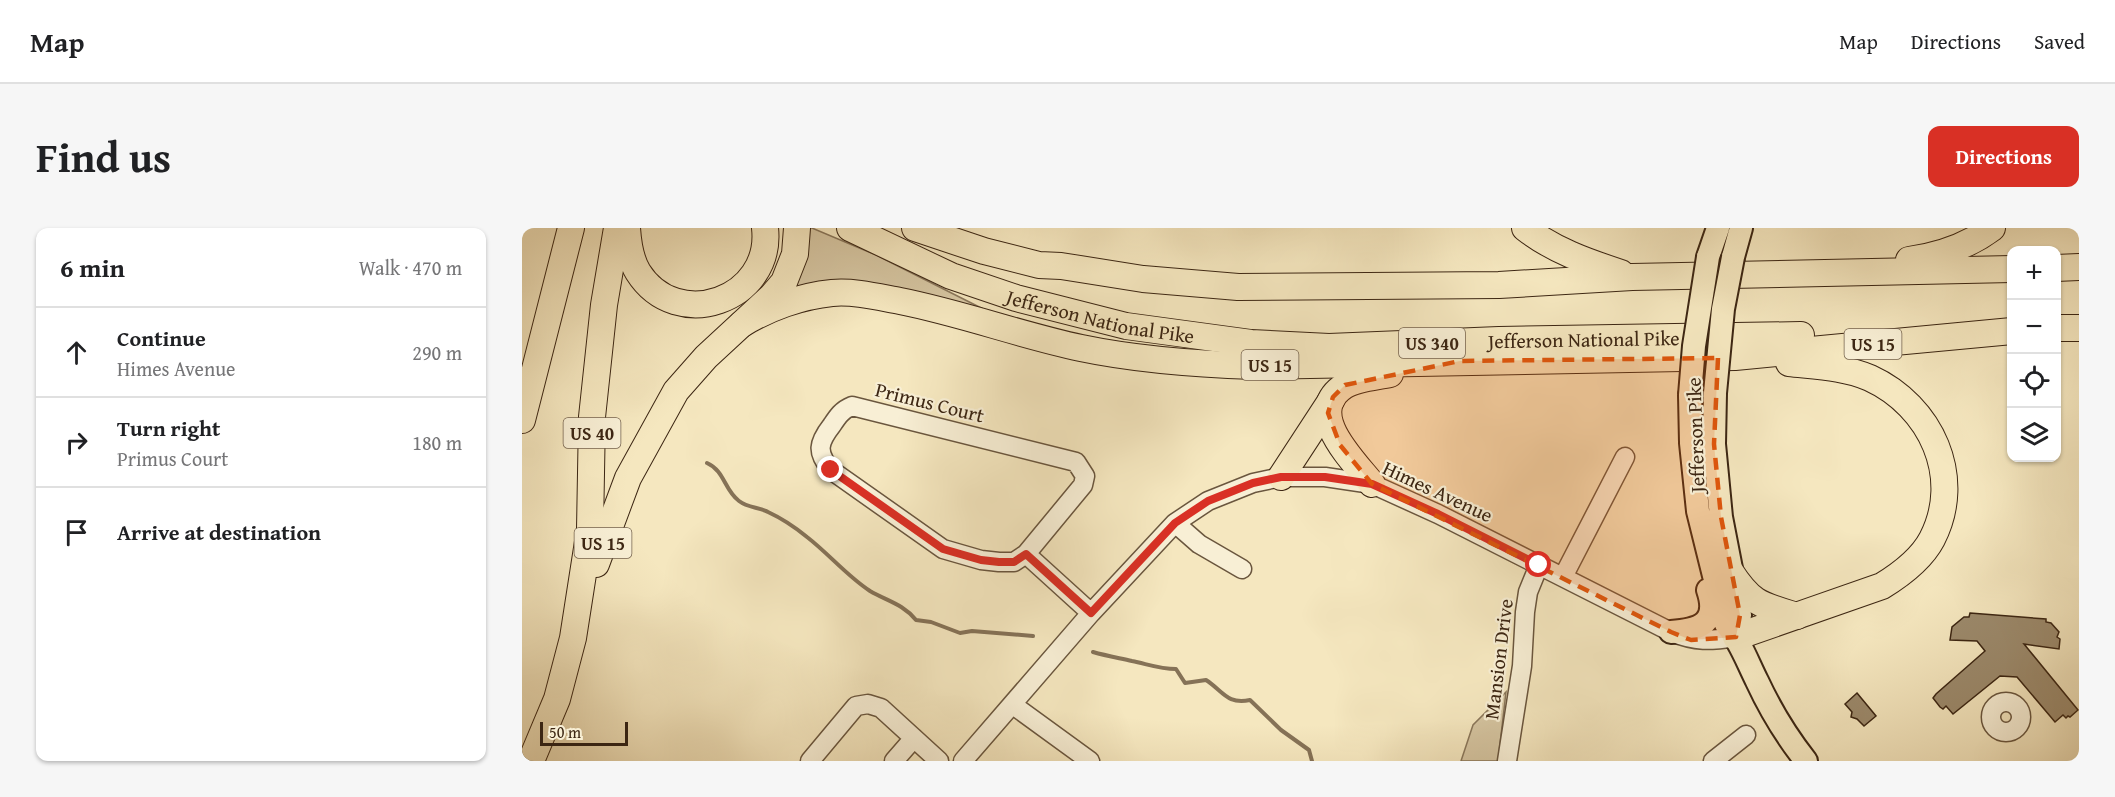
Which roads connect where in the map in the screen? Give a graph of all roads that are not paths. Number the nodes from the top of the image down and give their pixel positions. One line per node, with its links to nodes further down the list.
1 (572, 228): 28 (highway)
2 (617, 228): 43 (highway, US 40)
3 (627, 228): 4 (highway)
4 (765, 228)
5 (797, 228): 19 (highway)
6 (915, 228): 13 (highway, Jefferson National Pike)
7 (1525, 228): 18 (highway)
8 (1718, 228): 32 (main road, Jefferson Pike, bridge)
9 (1741, 228): 37 (main road, Jefferson Pike, bridge)
10 (1992, 228): 17 (highway)
11 (957, 229): 13 (highway)
12 (860, 233): 22 (highway, Jefferson National Pike / US 340); 24 (highway)
13 (1061, 266): 18 (highway, Jefferson National Pike)
14 (2079, 267): 15 (highway)
15 (2061, 268)
16 (2007, 269): 17 (highway, Jefferson National Pike)
17 (1815, 272): 18 (highway, Jefferson National Pike)
18 (1632, 277)
19 (742, 324): 24 (highway, US 15); 43 (highway, US 15)
20 (2061, 328): 21 (highway)
21 (2079, 328)
22 (2007, 330)
23 (2007, 330): 25 (highway, US 15)
24 (1081, 348): 26 (highway, US 15)
25 (1735, 357): 26 (highway, US 15); 40 (highway)
26 (1460, 361): 27 (highway)
27 (1333, 397): 30 (highway); 31 (highway)
28 (523, 410)
29 (1625, 457): 38 (street)
30 (1281, 477): 31 (street, Himes Avenue); 33 (street, Himes Avenue)
31 (1372, 484): 35 (street, Himes Avenue)
32 (1698, 511): 41 (main road); 42 (main road, Jefferson Pike)
33 (1175, 523): 36 (street); 39 (street, Himes Avenue)
34 (1026, 554): 34 (street, Primus Court); 39 (street)
35 (1539, 565): 38 (street, Himes Avenue); 53 (street, Mansion Drive)
36 (1242, 569)
37 (1730, 571): 40 (highway); 42 (main road, Jefferson Pike)
38 (1563, 577): 41 (street, Himes Avenue)
39 (1091, 613): 44 (street, Himes Avenue)
40 (1797, 616): 42 (highway)
41 (1671, 632): 42 (street, Himes Avenue)
42 (1736, 637): 55 (main road, Jefferson Pike)
43 (573, 638): 47 (highway, US 15)
44 (1013, 705): 51 (street, Himes Avenue); 52 (street)
45 (1746, 735): 54 (street)
46 (914, 738): 48 (street); 49 (street); 50 (street)
47 (531, 761)
48 (810, 761)
49 (894, 761)
50 (939, 761)
51 (963, 761)
52 (1090, 761)
53 (1507, 761)
54 (1713, 761)
55 (1806, 761)

